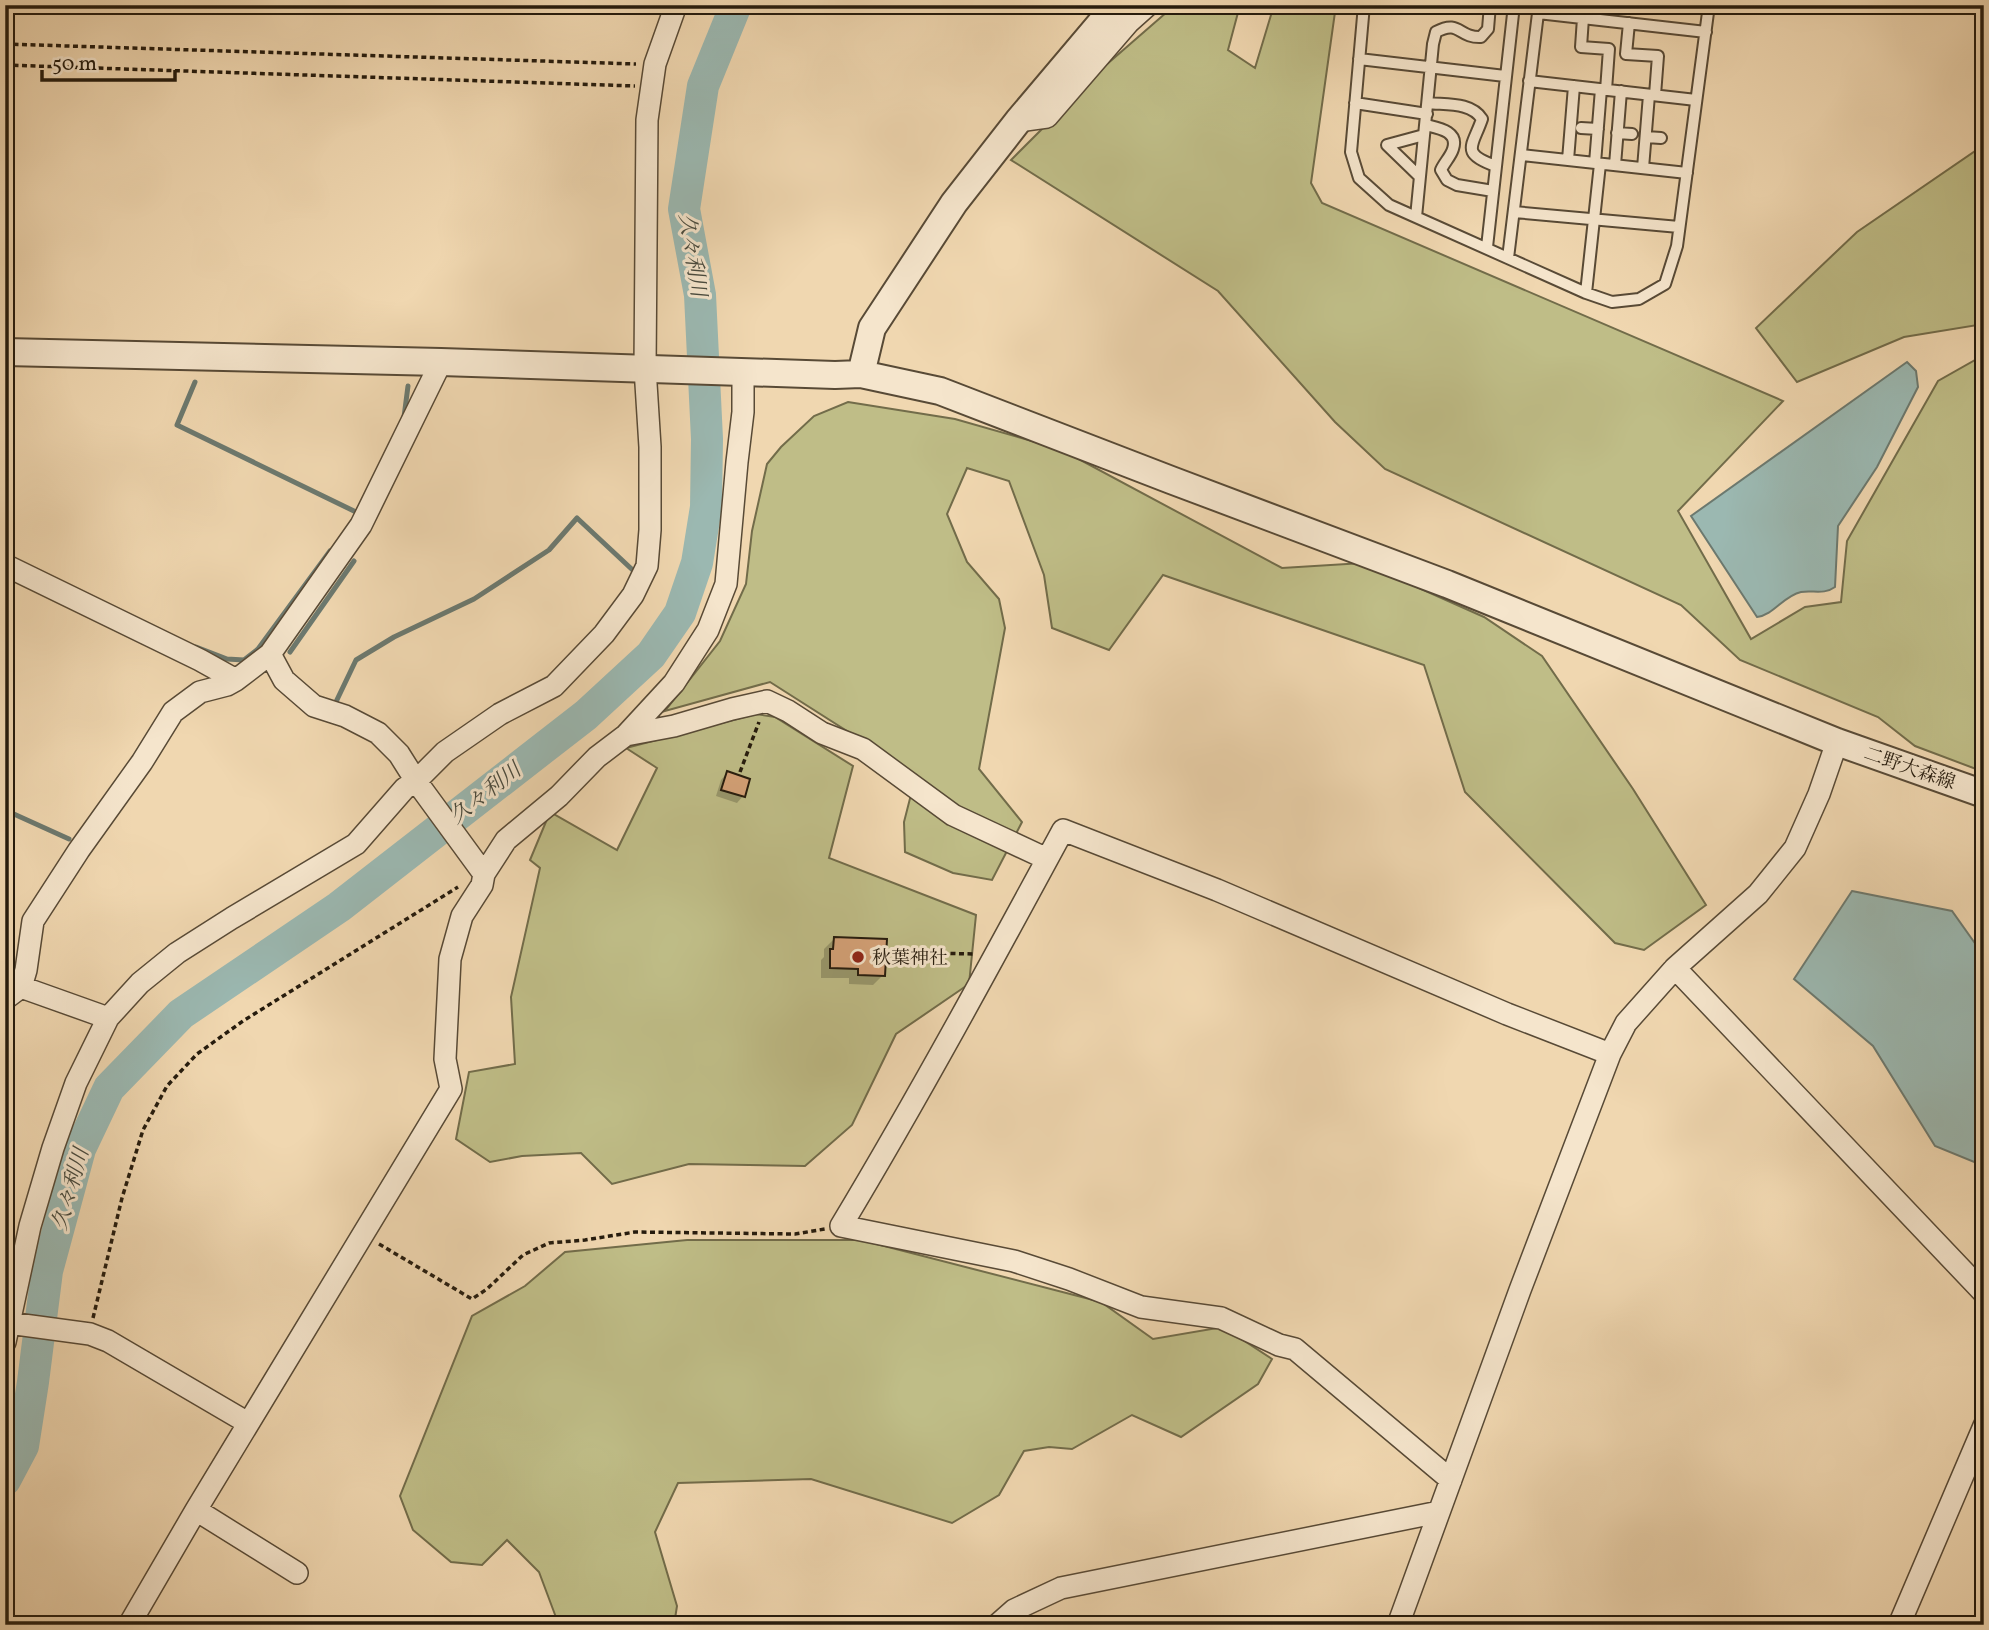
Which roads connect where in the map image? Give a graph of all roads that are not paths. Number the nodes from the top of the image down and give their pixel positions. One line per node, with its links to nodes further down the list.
1 (676, 5): 50 (street)
2 (1116, 5): 24 (street)
3 (1148, 5): 24 (street)
4 (1364, 5): 13 (lane)
5 (1490, 5): 14 (lane)
6 (1498, 5): 8 (lane)
7 (1709, 5): 12 (lane)
8 (1514, 6): 15 (lane)
9 (1538, 9): 10 (lane); 16 (lane)
10 (1583, 18): 11 (lane); 18 (lane)
11 (1629, 23): 12 (lane); 20 (lane)
12 (1706, 32): 21 (lane)
13 (1359, 59): 14 (lane); 22 (lane)
14 (1432, 67): 15 (lane); 23 (lane)
15 (1505, 76): 36 (lane)
16 (1529, 81): 17 (lane); 32 (lane)
17 (1574, 86): 18 (lane); 26 (lane)
18 (1604, 89): 19 (lane); 27 (lane)
19 (1621, 91): 20 (lane); 28 (lane)
20 (1652, 95): 21 (lane); 30 (lane)
21 (1696, 100): 38 (lane)
22 (1355, 103): 23 (lane); 42 (lane)
23 (1426, 119): 36 (lane); 39 (lane); 39 (lane); 40 (lane)
24 (1018, 121): 52 (street)
25 (1557, 125): 26 (lane)
26 (1576, 127): 27 (lane); 33 (lane)
27 (1598, 129): 34 (lane)
28 (1617, 133): 29 (lane); 35 (lane)
29 (1632, 134)
30 (1646, 137): 31 (lane); 37 (lane)
31 (1661, 138)
32 (1521, 155): 33 (lane); 41 (lane)
33 (1568, 160): 34 (lane)
34 (1597, 163): 35 (lane); 43 (lane)
35 (1615, 165): 37 (lane)
36 (1496, 166): 40 (lane)
37 (1643, 169): 38 (lane)
38 (1687, 173): 44 (lane)
39 (1419, 176): 42 (lane)
40 (1493, 191): 45 (lane)
41 (1514, 212): 43 (lane); 46 (lane)
42 (1416, 217): 45 (lane)
43 (1594, 219): 44 (lane); 47 (lane)
44 (1679, 227): 47 (lane)
45 (1487, 247): 46 (lane)
46 (1508, 258): 47 (lane)
47 (1586, 293)
48 (5, 352): 49 (street, 二野大森線)
49 (441, 362): 50 (street, 二野大森線); 54 (street)
50 (646, 368): 51 (street, 二野大森線); 58 (street)
51 (743, 372): 52 (street, 二野大森線); 56 (street)
52 (861, 374): 57 (street, 二野大森線)
53 (5, 565): 55 (street)
54 (270, 654): 55 (street); 58 (street)
55 (236, 680): 63 (street)
56 (626, 735): 60 (street); 61 (street)
57 (1837, 742): 59 (street, 二野大森線); 62 (street)
58 (416, 781): 61 (street); 64 (street)
59 (1984, 794)
60 (1047, 859): 65 (street); 70 (street)
61 (481, 883): 68 (street)
62 (1675, 968): 65 (street); 66 (street)
63 (13, 993): 64 (street)
64 (108, 1018): 67 (street)
65 (1610, 1054): 70 (street)
66 (1984, 1293)
67 (9, 1327): 68 (street)
68 (248, 1423): 71 (street)
69 (1984, 1426): 77 (street)
70 (1451, 1480): 72 (street)
71 (196, 1510): 73 (street); 74 (street)
72 (1439, 1512): 75 (street); 76 (street)
73 (297, 1573)
74 (129, 1625)
75 (997, 1625)
76 (1398, 1625)
77 (1899, 1625)

